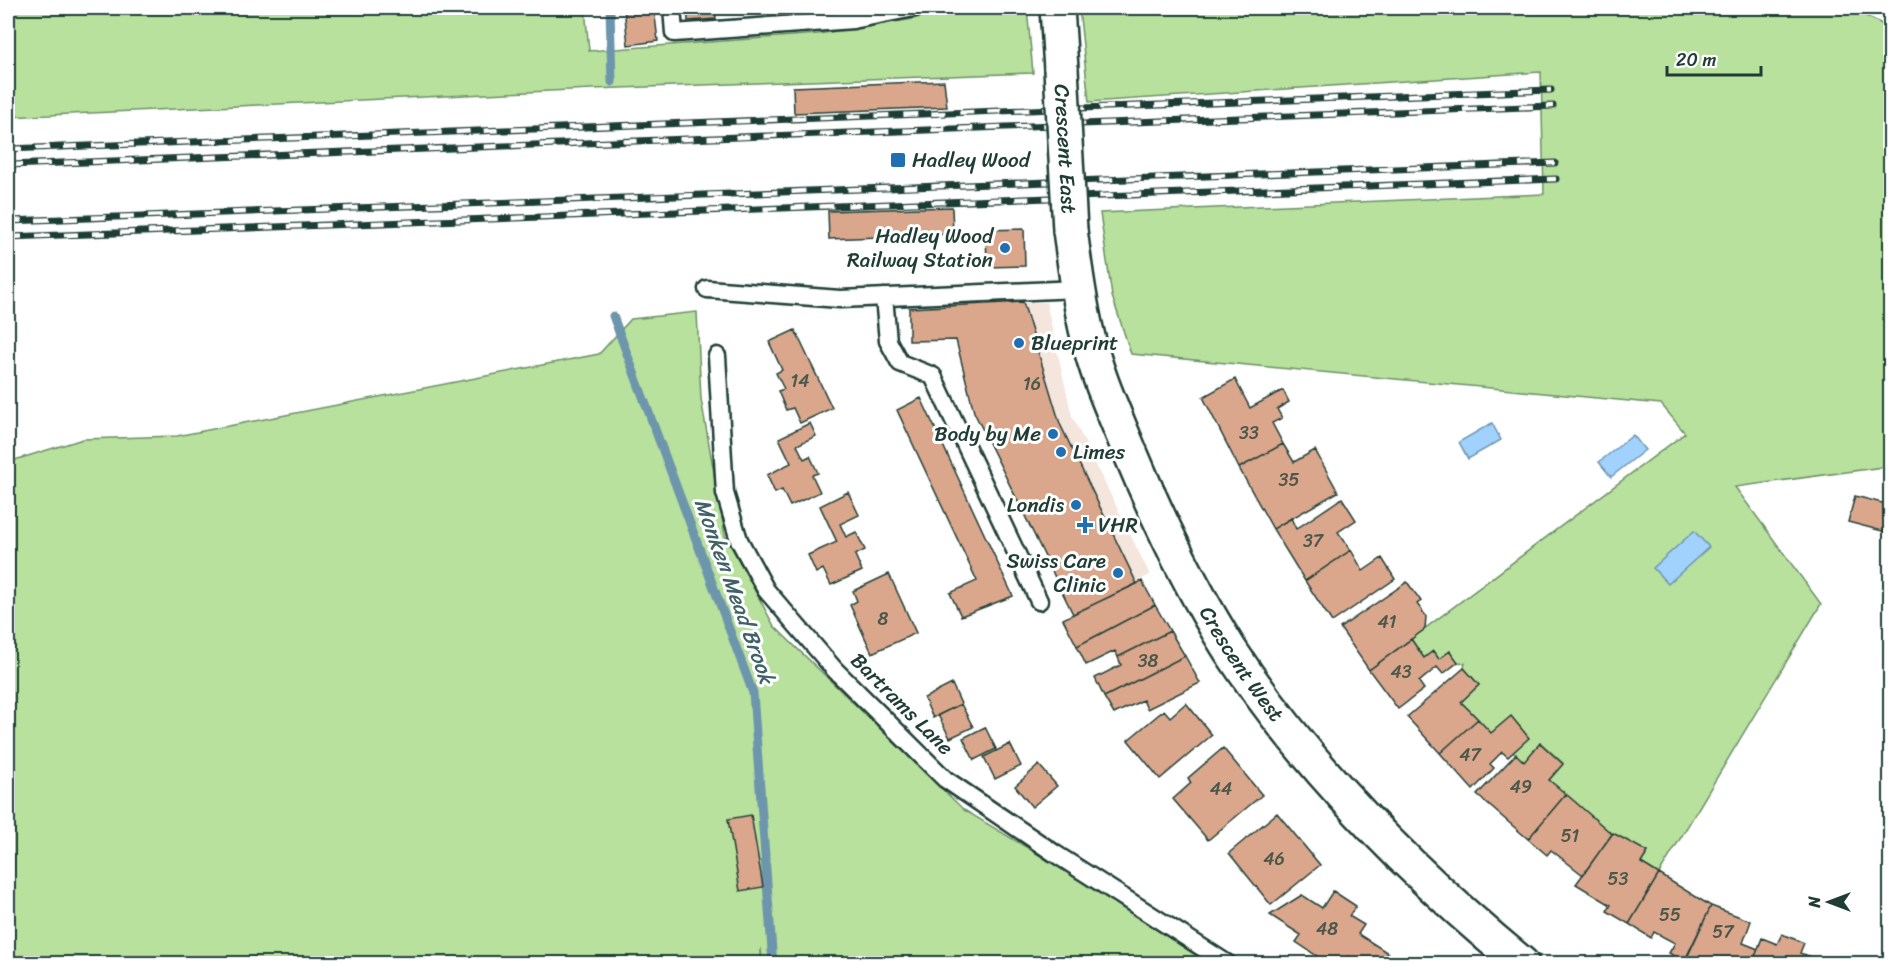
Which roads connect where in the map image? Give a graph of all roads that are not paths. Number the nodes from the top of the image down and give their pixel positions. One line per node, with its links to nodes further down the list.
1 (672, 8): 2 (lane)
2 (914, 8)
3 (1057, 8): 5 (street, Crescent East, bridge)
4 (706, 289): 6 (lane)
5 (1078, 289): 6 (lane); 10 (street, Crescent West)
6 (884, 297): 8 (lane)
7 (717, 356): 9 (lane, Bartrams Lane)
8 (1039, 601)
9 (1228, 963)
10 (1522, 963)

